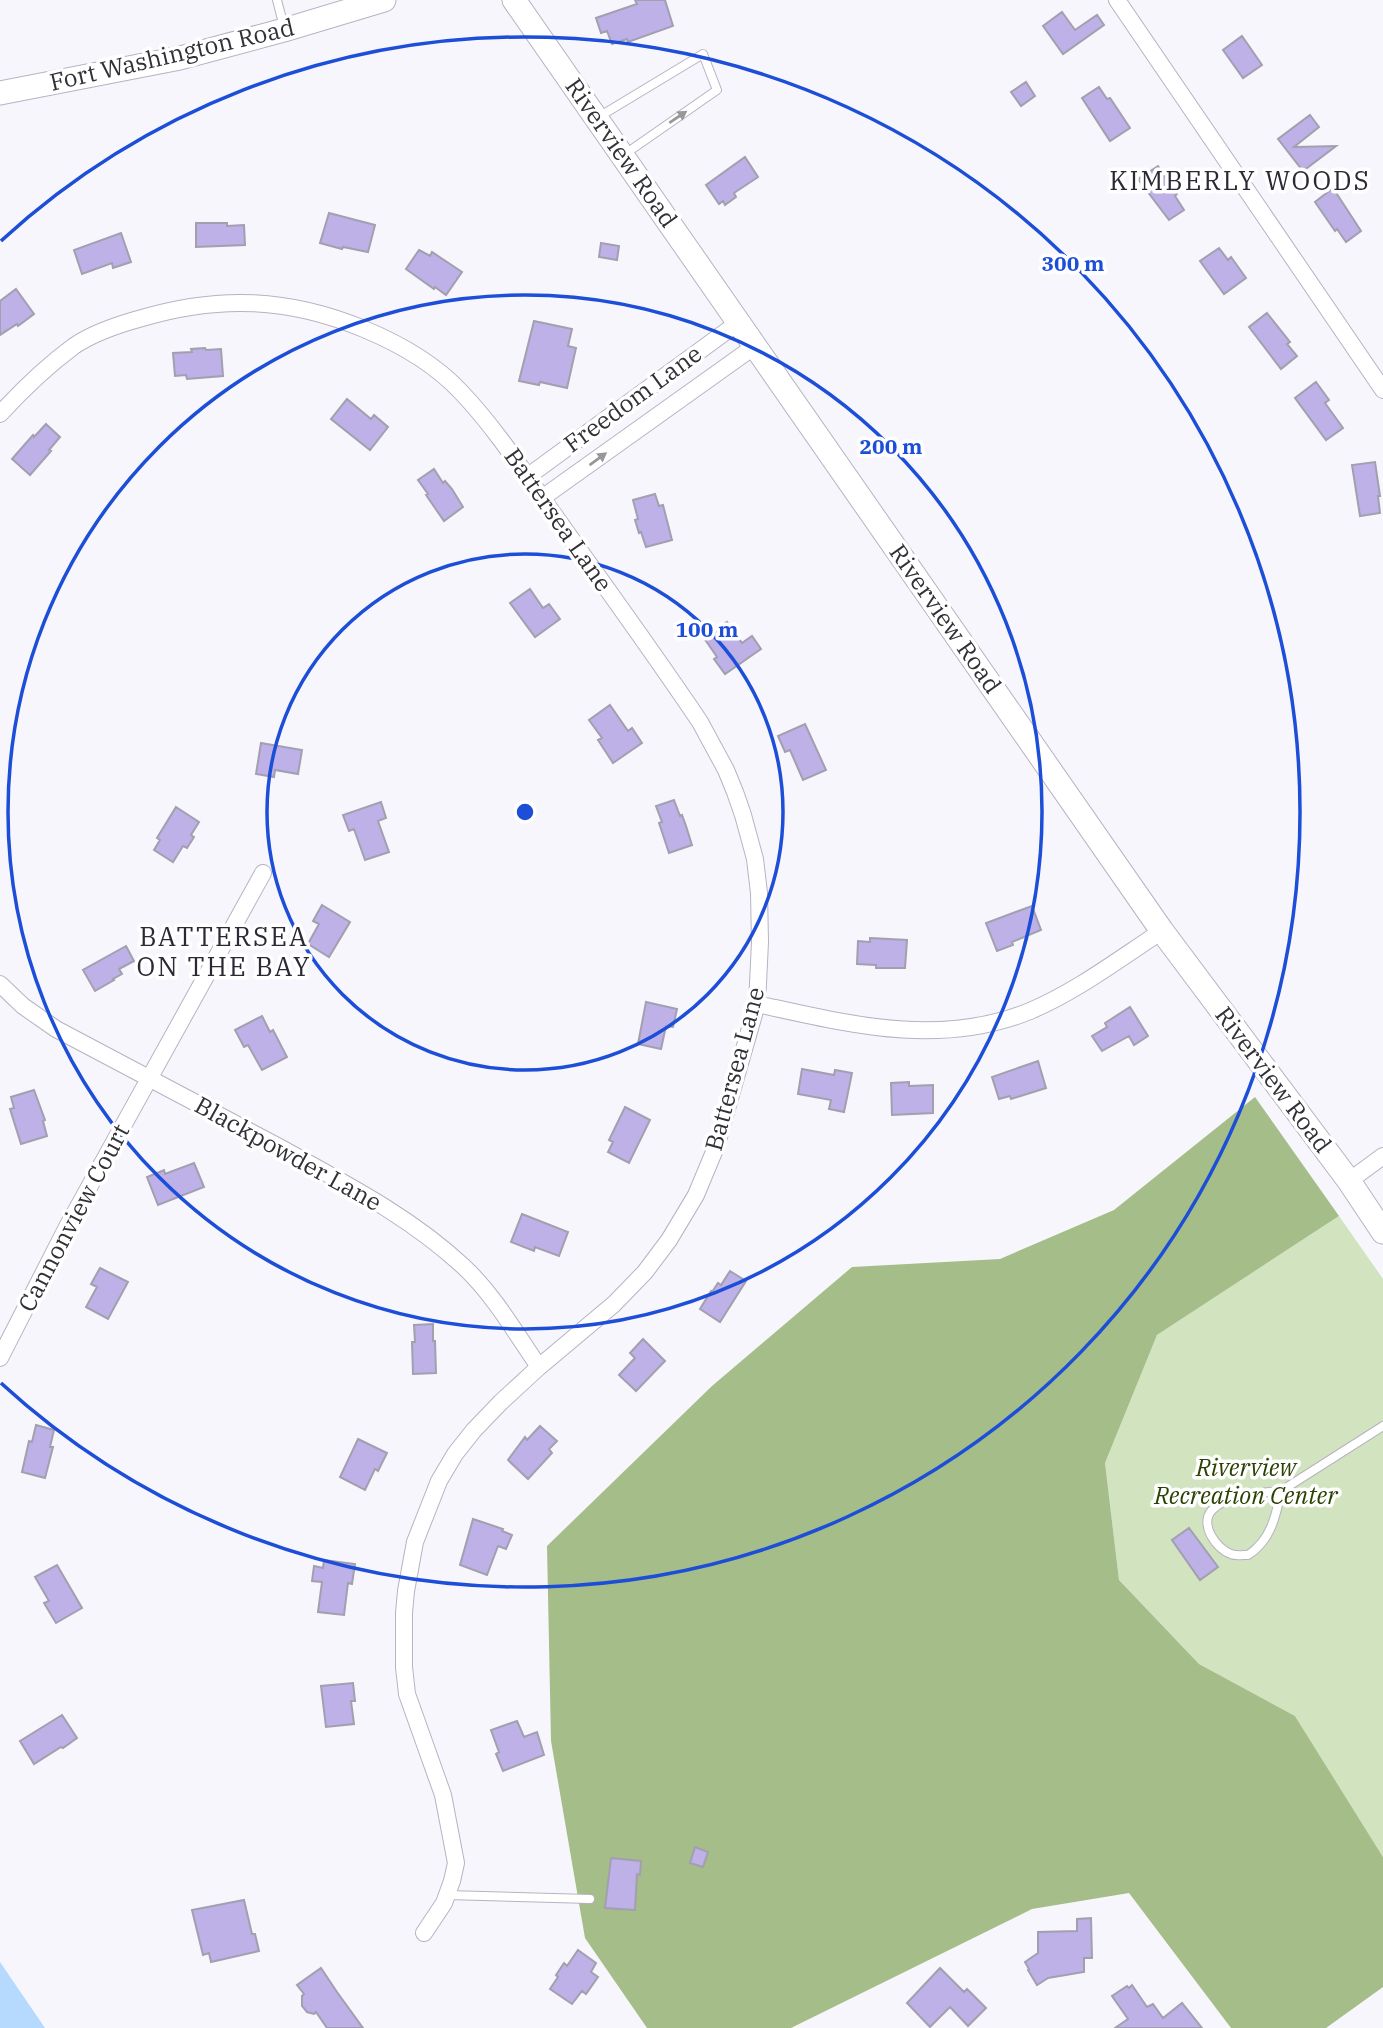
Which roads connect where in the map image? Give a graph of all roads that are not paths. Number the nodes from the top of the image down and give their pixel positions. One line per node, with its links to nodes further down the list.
1 (277, 0): 5 (lane)
2 (384, 0): 5 (street, Fort Washington Road)
3 (514, 0): 7 (street, Riverview Road)
4 (1117, 0): 11 (street)
5 (284, 30): 6 (street, Fort Washington Road)
6 (0, 93)
7 (597, 119): 8 (street, Riverview Road); 8 (lane, one-way to 7)
8 (622, 155): 9 (street, Riverview Road)
9 (739, 322): 10 (street, Riverview Road); 13 (street, Freedom Lane)
10 (755, 346): 14 (street, Freedom Lane, one-way to 10); 16 (street, Riverview Road)
11 (1383, 390)
12 (0, 414): 13 (street, Battersea Lane)
13 (527, 477): 14 (street, Battersea Lane)
14 (542, 498): 18 (street, Battersea Lane)
15 (262, 873): 19 (street, Cannonview Court)
16 (1162, 931): 18 (street); 21 (street, Riverview Road)
17 (0, 984): 19 (street, Blackpowder Lane)
18 (757, 1004): 24 (street, Battersea Lane)
19 (149, 1078): 23 (street, Cannonview Court); 24 (street, Blackpowder Lane)
20 (1383, 1156): 21 (street)
21 (1349, 1181): 22 (street, Riverview Road)
22 (1383, 1232)
23 (0, 1359)
24 (540, 1367): 27 (street, Battersea Lane)
25 (1383, 1426): 26 (lane)
26 (1282, 1491): 26 (lane)
27 (447, 1895): 28 (lane); 29 (street, Battersea Lane)
28 (590, 1899)
29 (424, 1933)

